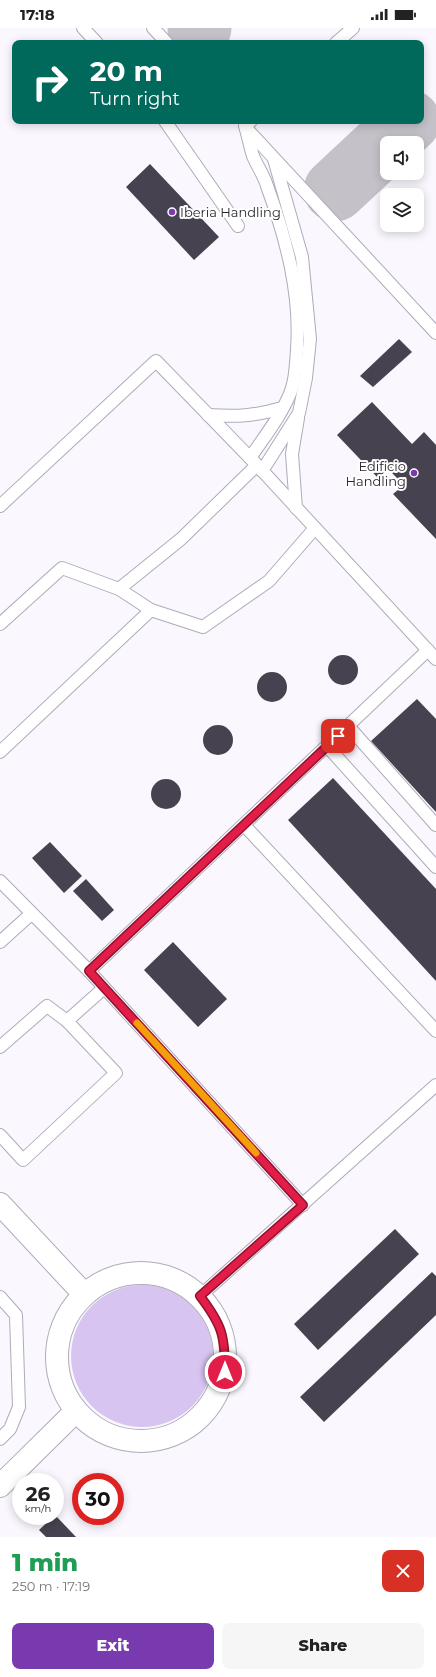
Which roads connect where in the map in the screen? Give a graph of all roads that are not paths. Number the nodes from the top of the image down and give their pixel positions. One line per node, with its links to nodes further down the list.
1 (83, 28): 4 (lane)
2 (153, 28): 5 (lane)
3 (353, 28): 6 (lane)
4 (94, 40)
5 (164, 40)
6 (339, 40)
7 (168, 124): 11 (lane)
8 (245, 124): 13 (lane)
9 (246, 124): 10 (lane)
10 (274, 159): 12 (lane); 14 (lane)
11 (238, 226)
12 (436, 333)
13 (282, 408): 15 (lane); 16 (lane)
14 (299, 413): 16 (lane); 18 (lane)
15 (208, 415): 16 (lane); 17 (lane)
16 (256, 465): 18 (lane); 20 (lane)
17 (0, 506)
18 (296, 508): 19 (lane)
19 (315, 528): 21 (lane); 23 (lane)
20 (119, 590): 21 (lane); 22 (lane)
21 (151, 610): 27 (lane)
22 (0, 624)
23 (428, 650): 24 (lane); 25 (lane)
24 (436, 659)
25 (348, 726): 26 (lane); 28 (lane)
26 (327, 746): 29 (lane); 30 (lane)
27 (0, 752)
28 (436, 825)
29 (244, 826): 34 (lane); 37 (lane)
30 (436, 867)
31 (1, 885): 32 (lane)
32 (31, 914): 33 (lane); 34 (lane)
33 (0, 942)
34 (89, 971): 35 (lane)
35 (104, 988): 36 (lane); 42 (lane)
36 (67, 1022): 38 (lane); 40 (lane)
37 (436, 1031)
38 (0, 1047)
39 (436, 1085): 42 (lane)
40 (0, 1135)
41 (0, 1204): 43 (street)
42 (303, 1205): 44 (lane)
43 (84, 1294): 44 (street); 46 (street)
44 (200, 1296): 46 (street)
45 (0, 1297): 47 (lane)
46 (76, 1411): 48 (street)
47 (0, 1439)
48 (0, 1486)

